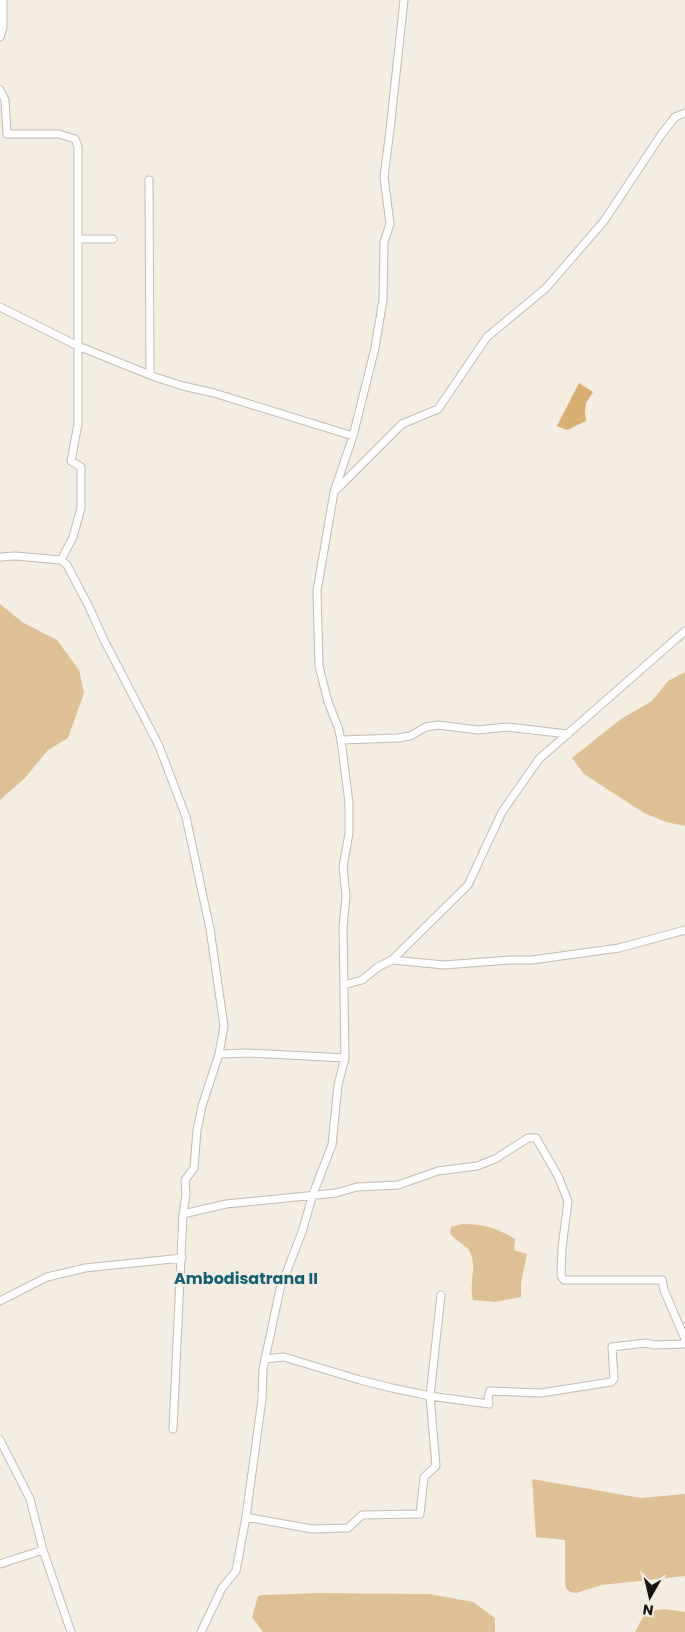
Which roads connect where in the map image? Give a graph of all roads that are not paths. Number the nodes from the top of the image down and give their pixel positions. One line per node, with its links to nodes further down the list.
1 (3, 0): 3 (street)
2 (404, 0): 14 (street)
3 (2, 28): 4 (street)
4 (0, 37)
5 (0, 90): 7 (street)
6 (685, 113): 15 (street)
7 (4, 134): 9 (street)
8 (150, 180): 13 (street)
9 (79, 239): 10 (street); 12 (street)
10 (113, 239)
11 (0, 307): 12 (street)
12 (78, 346): 13 (street); 17 (street)
13 (150, 374): 14 (street)
14 (353, 436): 15 (street)
15 (334, 492): 20 (street)
16 (0, 557): 17 (street)
17 (61, 560): 24 (street)
18 (685, 631): 19 (street)
19 (568, 734): 20 (street); 22 (street)
20 (342, 740): 23 (street)
21 (685, 930): 22 (street)
22 (392, 960): 23 (street)
23 (344, 985): 25 (street)
24 (219, 1054): 25 (street); 27 (street)
25 (345, 1058): 26 (street)
26 (313, 1194): 27 (street); 31 (street); 33 (street)
27 (183, 1214): 28 (street)
28 (182, 1258): 30 (street); 35 (street)
29 (442, 1295): 34 (street)
30 (0, 1301)
31 (685, 1339)
32 (685, 1344): 34 (street)
33 (265, 1359): 34 (street); 37 (street)
34 (430, 1396): 37 (street)
35 (173, 1430)
36 (0, 1440): 38 (street)
37 (246, 1517): 41 (street)
38 (43, 1550): 39 (street); 40 (street)
39 (0, 1564)
40 (71, 1632)
41 (201, 1632)

